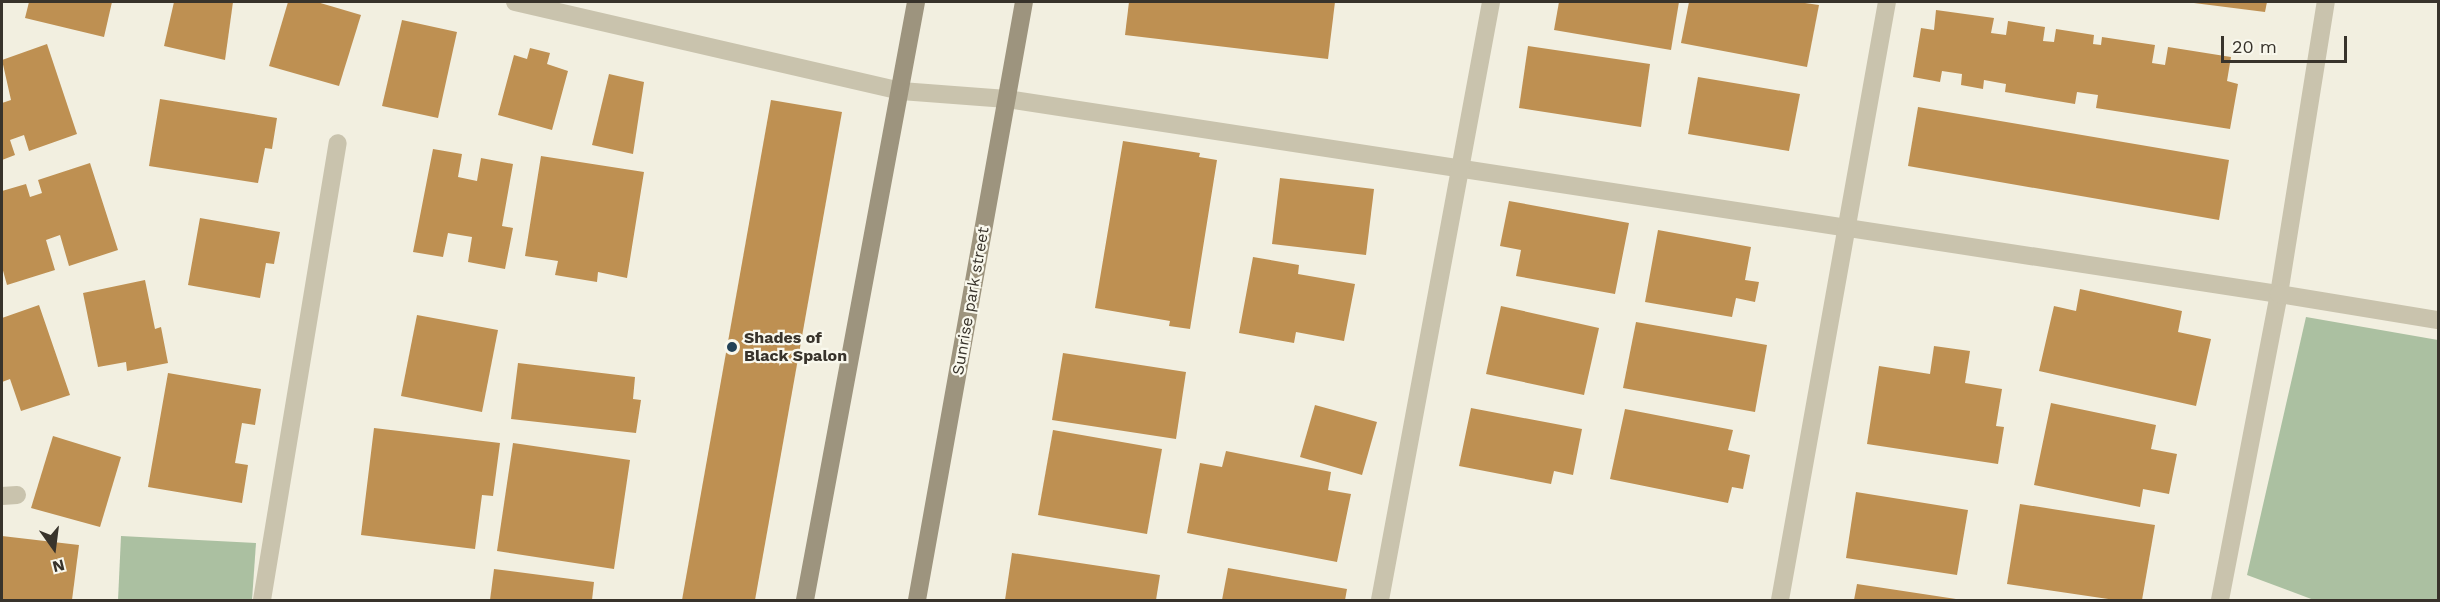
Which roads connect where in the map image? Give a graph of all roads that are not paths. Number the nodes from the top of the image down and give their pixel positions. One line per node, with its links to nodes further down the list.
1 (515, 2): 7 (street)
2 (916, 2): 7 (main road)
3 (1024, 2): 8 (main road, Sunrise park street)
4 (1491, 2): 10 (street)
5 (1887, 2): 11 (street)
6 (2326, 2): 12 (street)
7 (901, 91): 8 (street); 15 (main road)
8 (1007, 99): 10 (street); 16 (main road, Sunrise park street)
9 (338, 143): 14 (street)
10 (1461, 169): 11 (street); 17 (street)
11 (1846, 228): 12 (street); 18 (street)
12 (2279, 294): 13 (street); 19 (street)
13 (2439, 320)
14 (262, 600)
15 (805, 600)
16 (917, 600)
17 (1380, 600)
18 (1780, 600)
19 (2220, 600)

